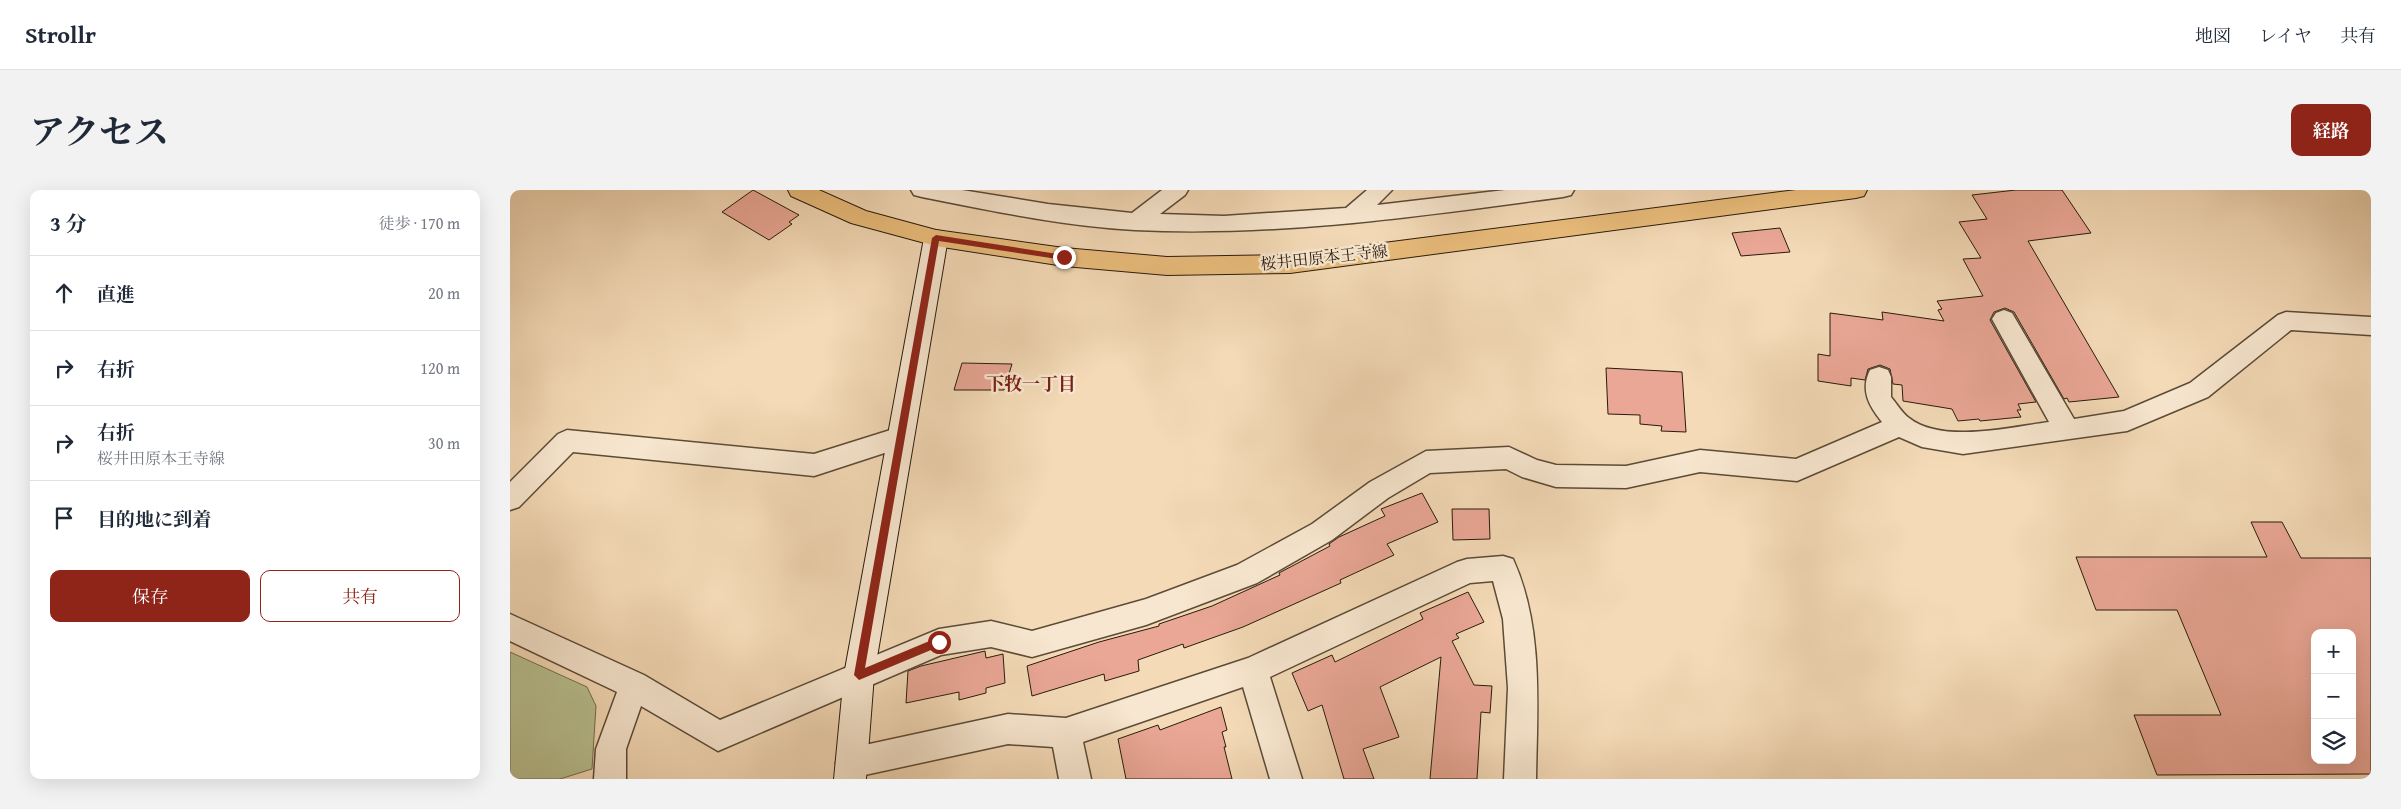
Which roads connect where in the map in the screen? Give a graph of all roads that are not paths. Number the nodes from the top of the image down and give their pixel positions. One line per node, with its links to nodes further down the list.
1 (799, 190): 10 (main road, 桜井田原本王寺線)
2 (922, 190): 7 (street)
3 (1177, 190): 9 (street)
4 (1381, 190): 8 (street)
5 (1564, 190): 8 (street)
6 (1856, 190): 10 (main road, 桜井田原本王寺線)
7 (967, 194): 9 (street)
8 (1353, 215): 9 (street)
9 (1135, 222)
10 (936, 238): 16 (street)
11 (2004, 320): 15 (street)
12 (2371, 326): 15 (street)
13 (1879, 377): 14 (street)
14 (1900, 425): 15 (street); 20 (street)
15 (2067, 430)
16 (900, 438): 17 (street); 20 (street)
17 (510, 499)
18 (510, 626): 21 (street)
19 (1253, 670): 22 (street); 26 (street); 27 (street)
20 (859, 675): 21 (street); 23 (street)
21 (634, 685): 24 (street)
22 (1066, 733): 23 (street); 25 (street)
23 (851, 771)
24 (610, 779)
25 (1074, 779)
26 (1286, 779)
27 (1520, 779)

